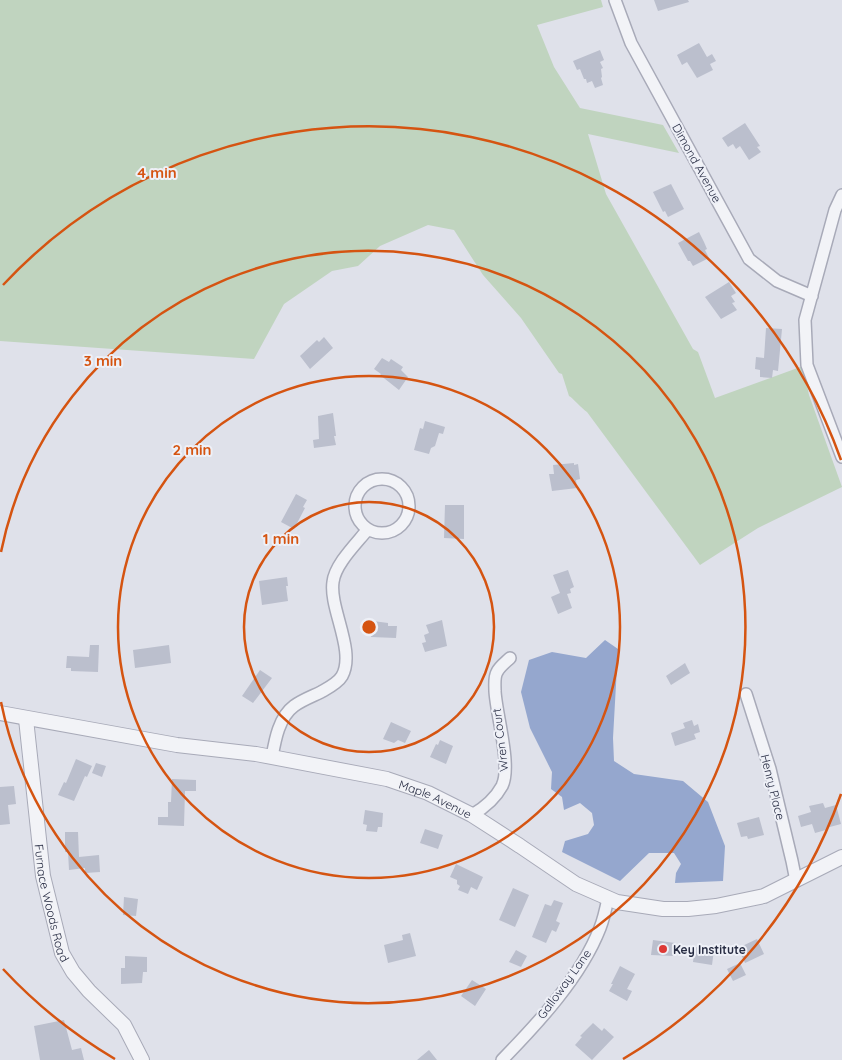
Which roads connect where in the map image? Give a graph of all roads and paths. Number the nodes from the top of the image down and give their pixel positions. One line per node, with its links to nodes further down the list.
1 (615, 0): 3 (street, Dimond Avenue)
2 (842, 195): 3 (street)
3 (811, 299): 4 (street)
4 (842, 457)
5 (368, 528): 5 (street); 10 (street)
6 (510, 658): 11 (street, Wren Court)
7 (746, 694): 13 (street, Henry Place)
8 (0, 713): 9 (street, Maple Avenue)
9 (26, 719): 10 (street, Maple Avenue); 15 (street, Furnace Woods Road)
10 (272, 757): 11 (street, Maple Avenue)
11 (472, 815): 14 (street, Maple Avenue)
12 (842, 857): 13 (street, Maple Avenue)
13 (796, 881): 14 (street, Maple Avenue)
14 (608, 898): 16 (street, Galloway Lane)
15 (142, 1060)
16 (502, 1060)

